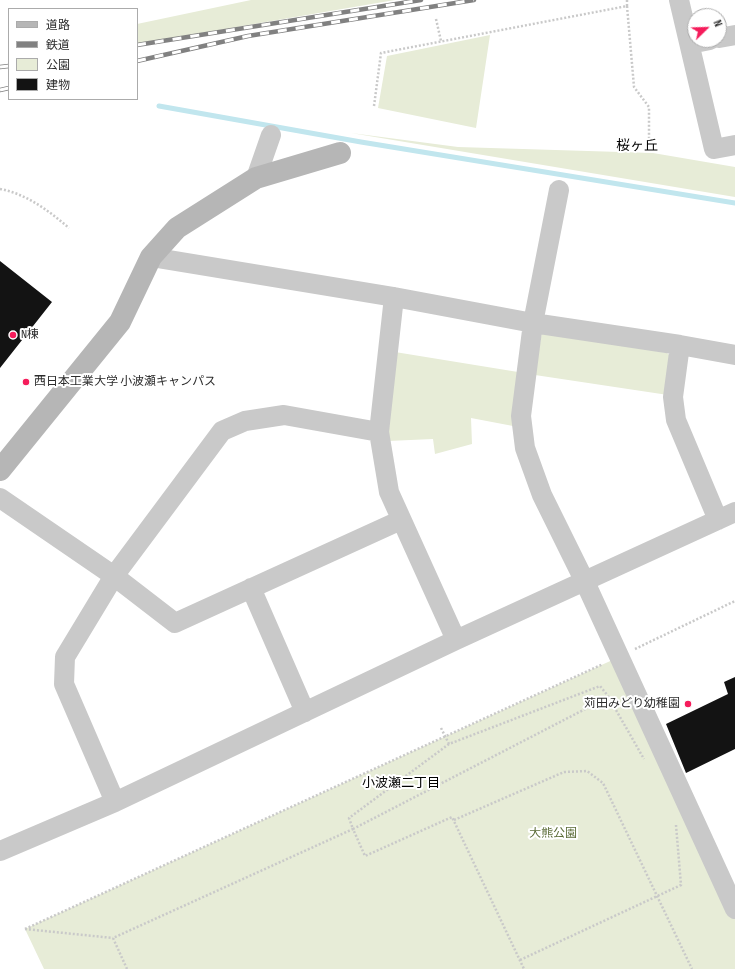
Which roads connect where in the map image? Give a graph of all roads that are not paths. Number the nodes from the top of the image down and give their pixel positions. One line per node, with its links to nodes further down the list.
1 (679, 0): 2 (street)
2 (687, 32)
3 (691, 48): 5 (street)
4 (271, 135): 7 (street)
5 (735, 145)
6 (340, 153): 7 (street)
7 (256, 178): 9 (street)
8 (559, 190): 11 (street)
9 (151, 257): 10 (street); 15 (street)
10 (394, 297): 11 (street); 14 (street)
11 (533, 323): 12 (street); 20 (street)
12 (680, 345): 13 (street); 17 (street)
13 (735, 355)
14 (379, 432): 18 (street); 19 (street)
15 (0, 470)
16 (0, 498): 19 (street)
17 (727, 516): 20 (street)
18 (401, 520): 21 (street); 22 (street)
19 (114, 576): 21 (street); 24 (street)
20 (585, 582): 22 (street); 26 (street)
21 (251, 588): 23 (street)
22 (456, 640): 23 (street)
23 (304, 712): 24 (street)
24 (115, 802): 25 (street)
25 (0, 851)
26 (735, 909)

